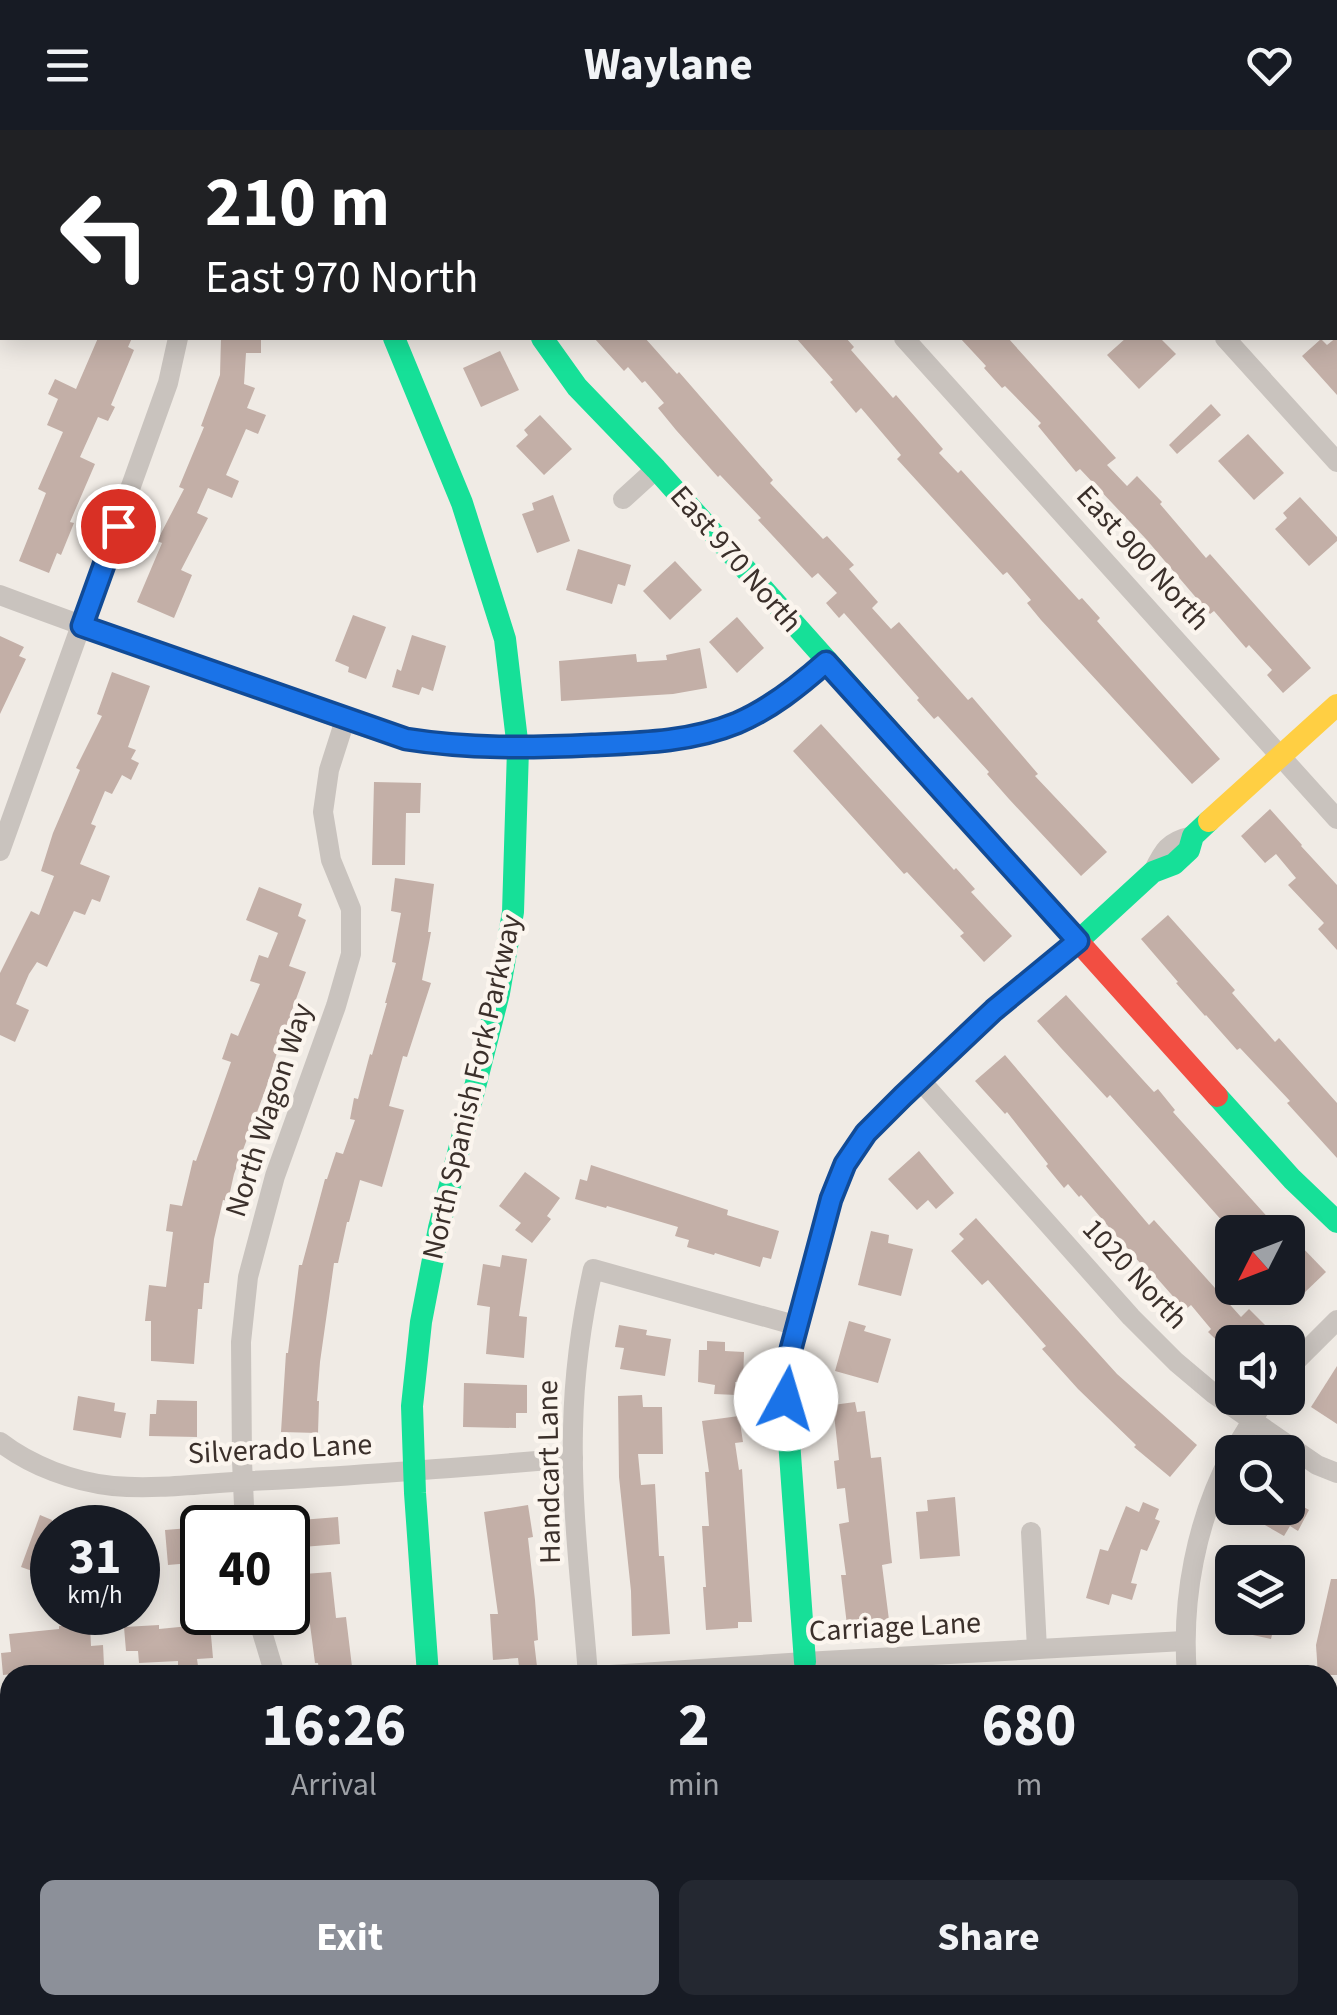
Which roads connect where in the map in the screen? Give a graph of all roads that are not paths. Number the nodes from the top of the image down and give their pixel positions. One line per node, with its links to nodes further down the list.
1 (178, 340): 10 (street)
2 (395, 340): 14 (street, North Spanish Fork Parkway)
3 (543, 340): 7 (street, East 970 North)
4 (906, 340): 15 (street, East 900 North)
5 (1228, 340): 6 (street)
6 (1337, 462)
7 (656, 469): 8 (street); 11 (street, East 970 North)
8 (623, 499)
9 (0, 595): 10 (street)
10 (82, 626): 13 (street); 17 (street)
11 (826, 662): 14 (street); 18 (street, East 970 North)
12 (1337, 705): 15 (street)
13 (345, 720): 14 (street); 31 (street, North Wagon Way)
14 (518, 749): 29 (street, North Spanish Fork Parkway)
15 (1281, 756): 16 (street, East 900 North); 18 (street)
16 (1337, 818)
17 (0, 851)
18 (1078, 941): 19 (street); 20 (street, East 970 North)
19 (920, 1080): 22 (street); 25 (street, 1020 North)
20 (1337, 1222)
21 (1337, 1320): 23 (street)
22 (798, 1326): 28 (street, Handcart Lane); 38 (street)
23 (1305, 1352)
24 (1254, 1415): 25 (street)
25 (1251, 1419): 26 (street); 30 (street, 1020 North)
26 (1243, 1435)
27 (0, 1442): 31 (street, Silverado Lane)
28 (573, 1458): 29 (street, Silverado Lane); 41 (street, Handcart Lane)
29 (414, 1471): 31 (street, Silverado Lane); 40 (street, North Spanish Fork Parkway)
30 (1337, 1473)
31 (242, 1482): 33 (street, North Wagon Way)
32 (1215, 1493): 36 (street)
33 (244, 1505)
34 (1031, 1532): 37 (street)
35 (263, 1635): 39 (street)
36 (1184, 1642): 37 (street, Carriage Lane); 43 (street)
37 (1037, 1650): 38 (street, Carriage Lane)
38 (806, 1662): 42 (street, Carriage Lane)
39 (272, 1665)
40 (427, 1665)
41 (587, 1665)
42 (761, 1665)
43 (1185, 1665)

